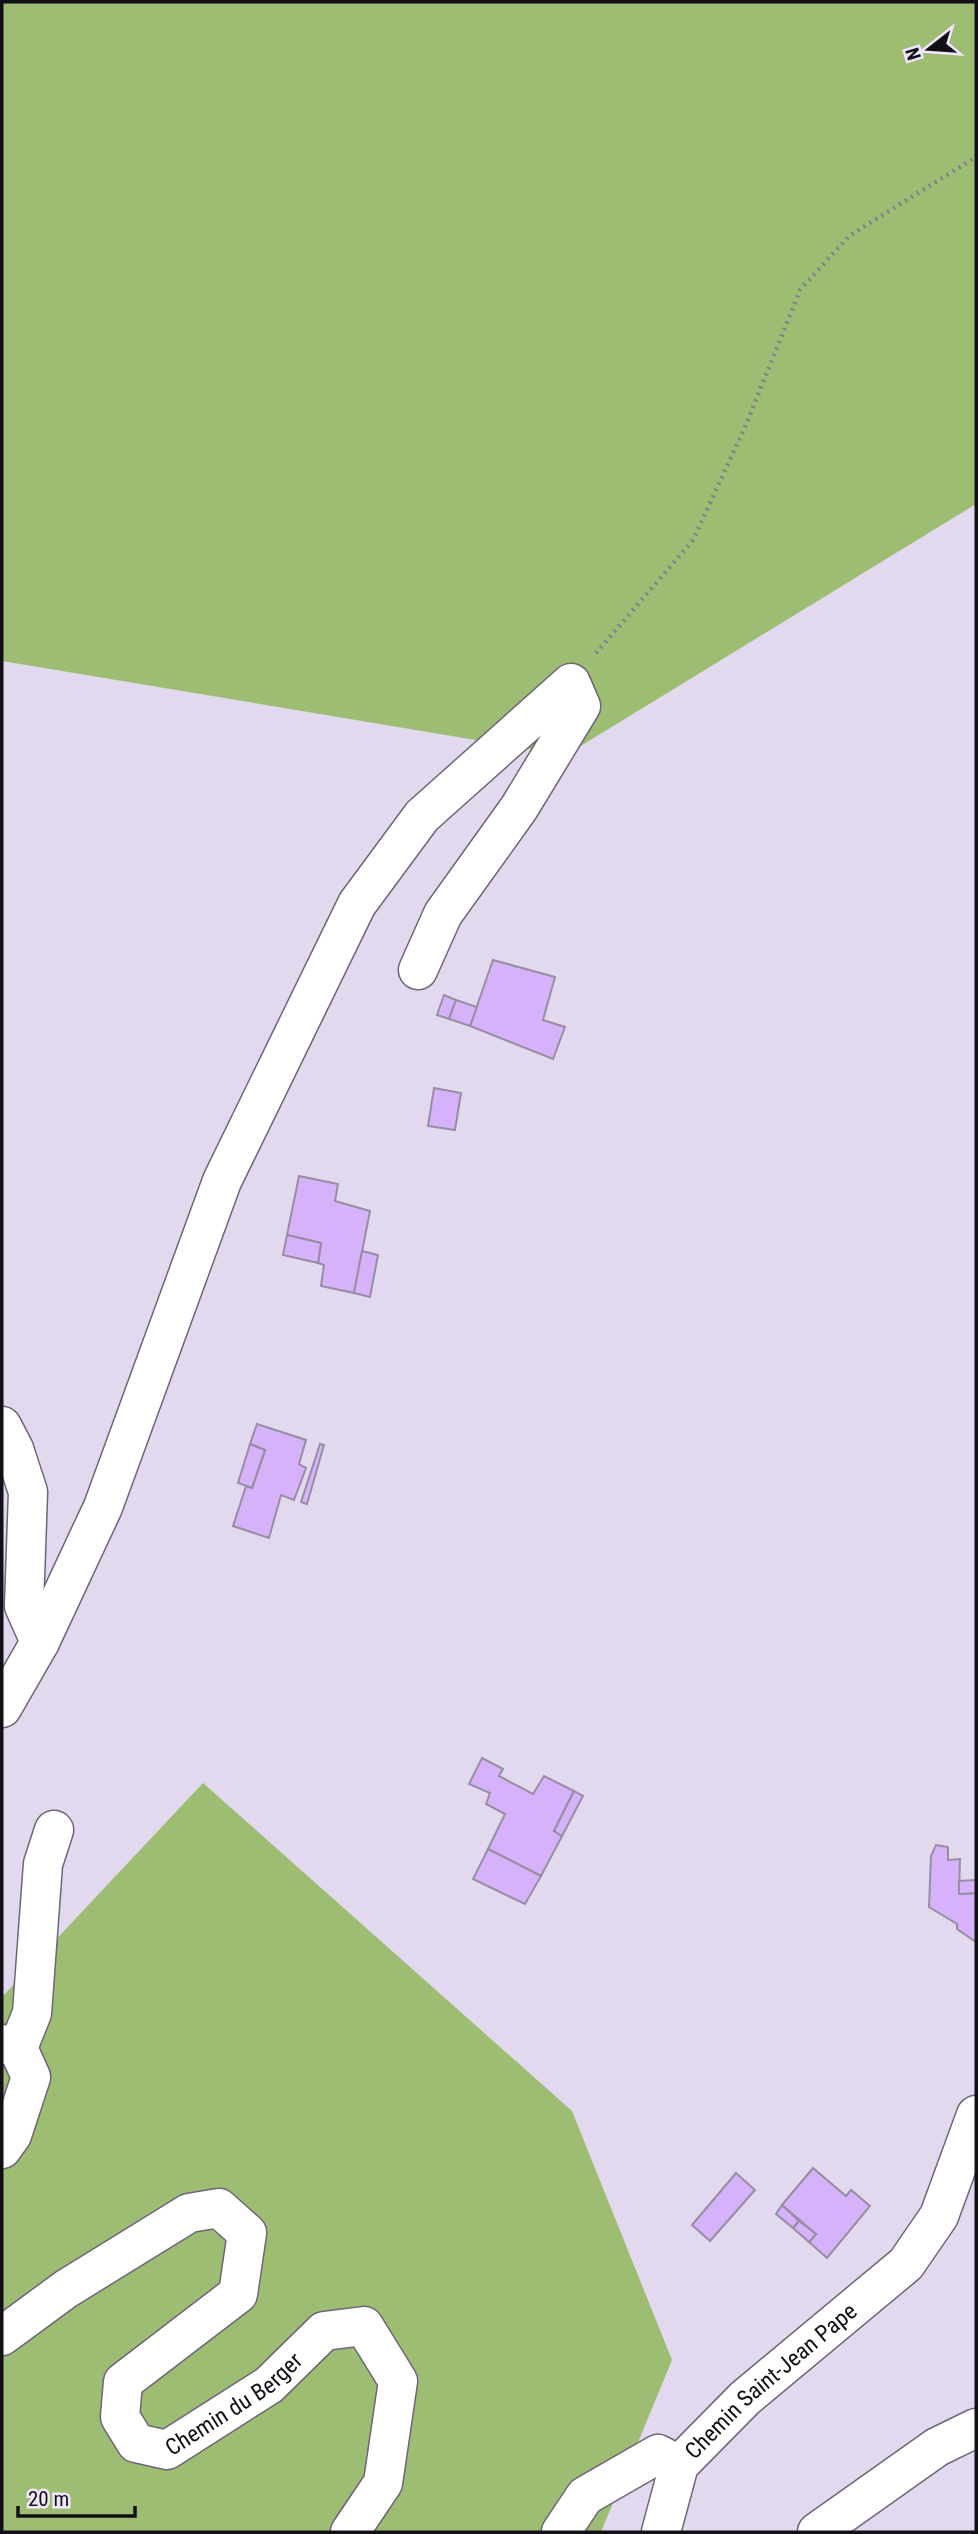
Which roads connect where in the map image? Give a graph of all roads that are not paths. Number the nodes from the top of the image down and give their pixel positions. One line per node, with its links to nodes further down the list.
1 (418, 970): 3 (street)
2 (2, 1426): 3 (street)
3 (40, 1642): 4 (street)
4 (5, 1697)
5 (54, 1830): 6 (street)
6 (10, 2046): 8 (street)
7 (976, 2115): 11 (street, Chemin Saint-Jean Pape)
8 (2, 2149)
9 (2, 2336): 12 (street, Chemin du Berger)
10 (976, 2428): 15 (street)
11 (679, 2465): 13 (street); 14 (street, Chemin Saint-Jean Pape)
12 (350, 2532)
13 (561, 2532)
14 (661, 2532)
15 (817, 2532)

